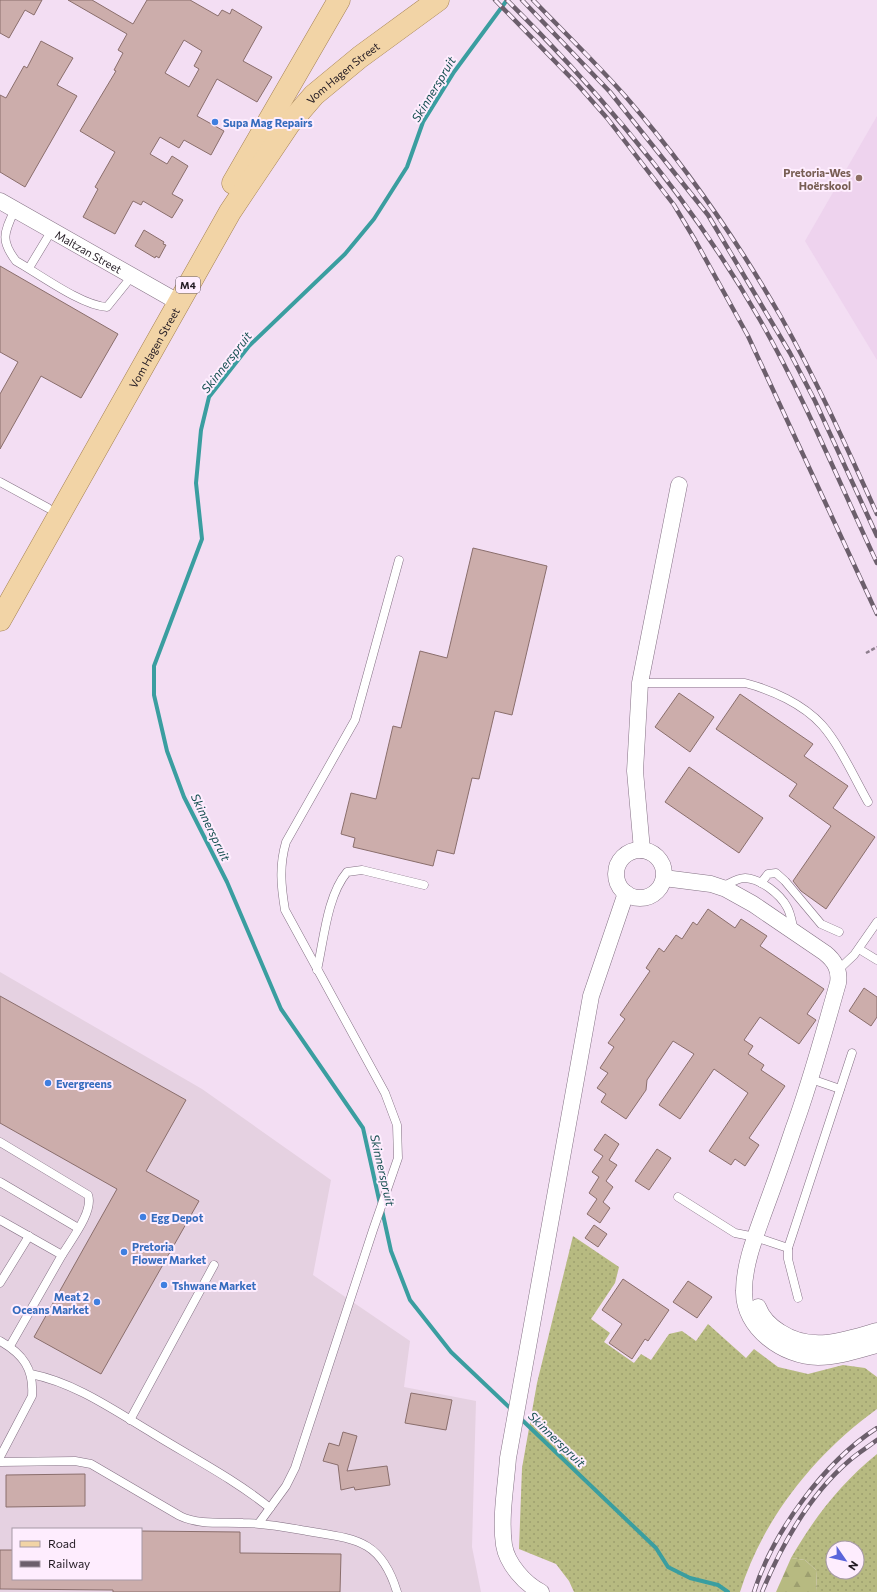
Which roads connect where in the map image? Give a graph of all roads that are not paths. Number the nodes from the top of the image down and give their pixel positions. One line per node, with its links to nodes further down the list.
1 (338, 0): 8 (main road, Vom Hagen Street / M4)
2 (438, 0): 8 (main road, Vom Hagen Street / M4)
3 (0, 201): 4 (street, Maltzan Street)
4 (14, 209): 5 (street, Maltzan Street); 6 (lane)
5 (52, 230): 6 (lane); 7 (street, Maltzan Street)
6 (29, 268): 7 (lane)
7 (132, 276): 8 (street, Maltzan Street)
8 (173, 299): 11 (main road, Vom Hagen Street / M4); 14 (main road, Vom Hagen Street / M4)
9 (0, 482): 11 (lane)
10 (679, 485): 15 (street)
11 (48, 508): 13 (main road, Vom Hagen Street / M4)
12 (399, 560): 28 (lane)
13 (0, 592)
14 (0, 620)
15 (640, 683): 16 (lane); 17 (street)
16 (868, 802)
17 (642, 850): 18 (street); 22 (street)
18 (664, 878): 21 (street); 22 (street)
19 (761, 883): 21 (lane); 24 (lane); 25 (lane)
20 (424, 885): 28 (lane)
21 (721, 887): 24 (street)
22 (626, 893): 57 (street)
23 (877, 922): 26 (lane)
24 (794, 932): 29 (street)
25 (839, 932)
26 (858, 949): 27 (lane); 29 (lane)
27 (877, 960)
28 (318, 970): 54 (lane)
29 (838, 970): 31 (street)
30 (852, 1053): 32 (lane)
31 (811, 1079): 32 (lane); 39 (street)
32 (840, 1089): 40 (lane)
33 (1, 1144): 37 (lane)
34 (0, 1182): 37 (lane)
35 (678, 1197): 39 (lane)
36 (0, 1220): 38 (lane)
37 (78, 1228): 41 (lane)
38 (29, 1236): 41 (lane); 44 (lane)
39 (755, 1237): 40 (lane); 43 (street)
40 (788, 1248): 45 (lane)
41 (62, 1255): 48 (lane)
42 (214, 1265): 51 (lane)
43 (746, 1272): 46 (street); 49 (street)
44 (0, 1283)
45 (798, 1298)
46 (877, 1331)
47 (0, 1341): 48 (lane)
48 (10, 1346): 50 (lane)
49 (877, 1346)
50 (31, 1374): 51 (lane); 52 (lane)
51 (130, 1420): 54 (lane)
52 (1, 1454)
53 (0, 1462): 55 (lane)
54 (270, 1508): 55 (lane)
55 (259, 1523): 56 (lane)
56 (397, 1592)
57 (541, 1592)

